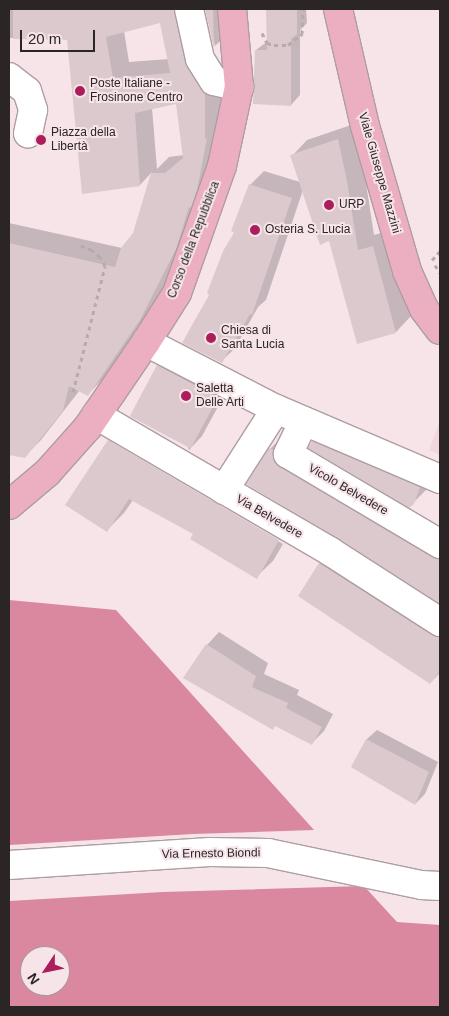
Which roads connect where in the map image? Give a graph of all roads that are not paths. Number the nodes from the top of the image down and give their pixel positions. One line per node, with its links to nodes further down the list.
1 (189, 9): 5 (street)
2 (232, 9): 5 (main road, Corso della Repubblica)
3 (338, 9): 7 (main road, Viale Giuseppe Mazzini)
4 (9, 77): 6 (street)
5 (239, 87): 8 (main road, Corso della Repubblica)
6 (28, 132)
7 (440, 330)
8 (146, 342): 9 (street); 10 (main road, Corso della Repubblica)
9 (276, 409): 11 (street); 13 (street)
10 (96, 415): 13 (street, Via Belvedere); 14 (main road, Corso della Repubblica)
11 (304, 421): 12 (street); 15 (street, Vicolo Belvedere)
12 (440, 479)
13 (224, 490): 16 (street, Via Belvedere)
14 (9, 505)
15 (440, 544)
16 (440, 622)
17 (9, 865): 18 (street, Via Ernesto Biondi)
18 (440, 886)

